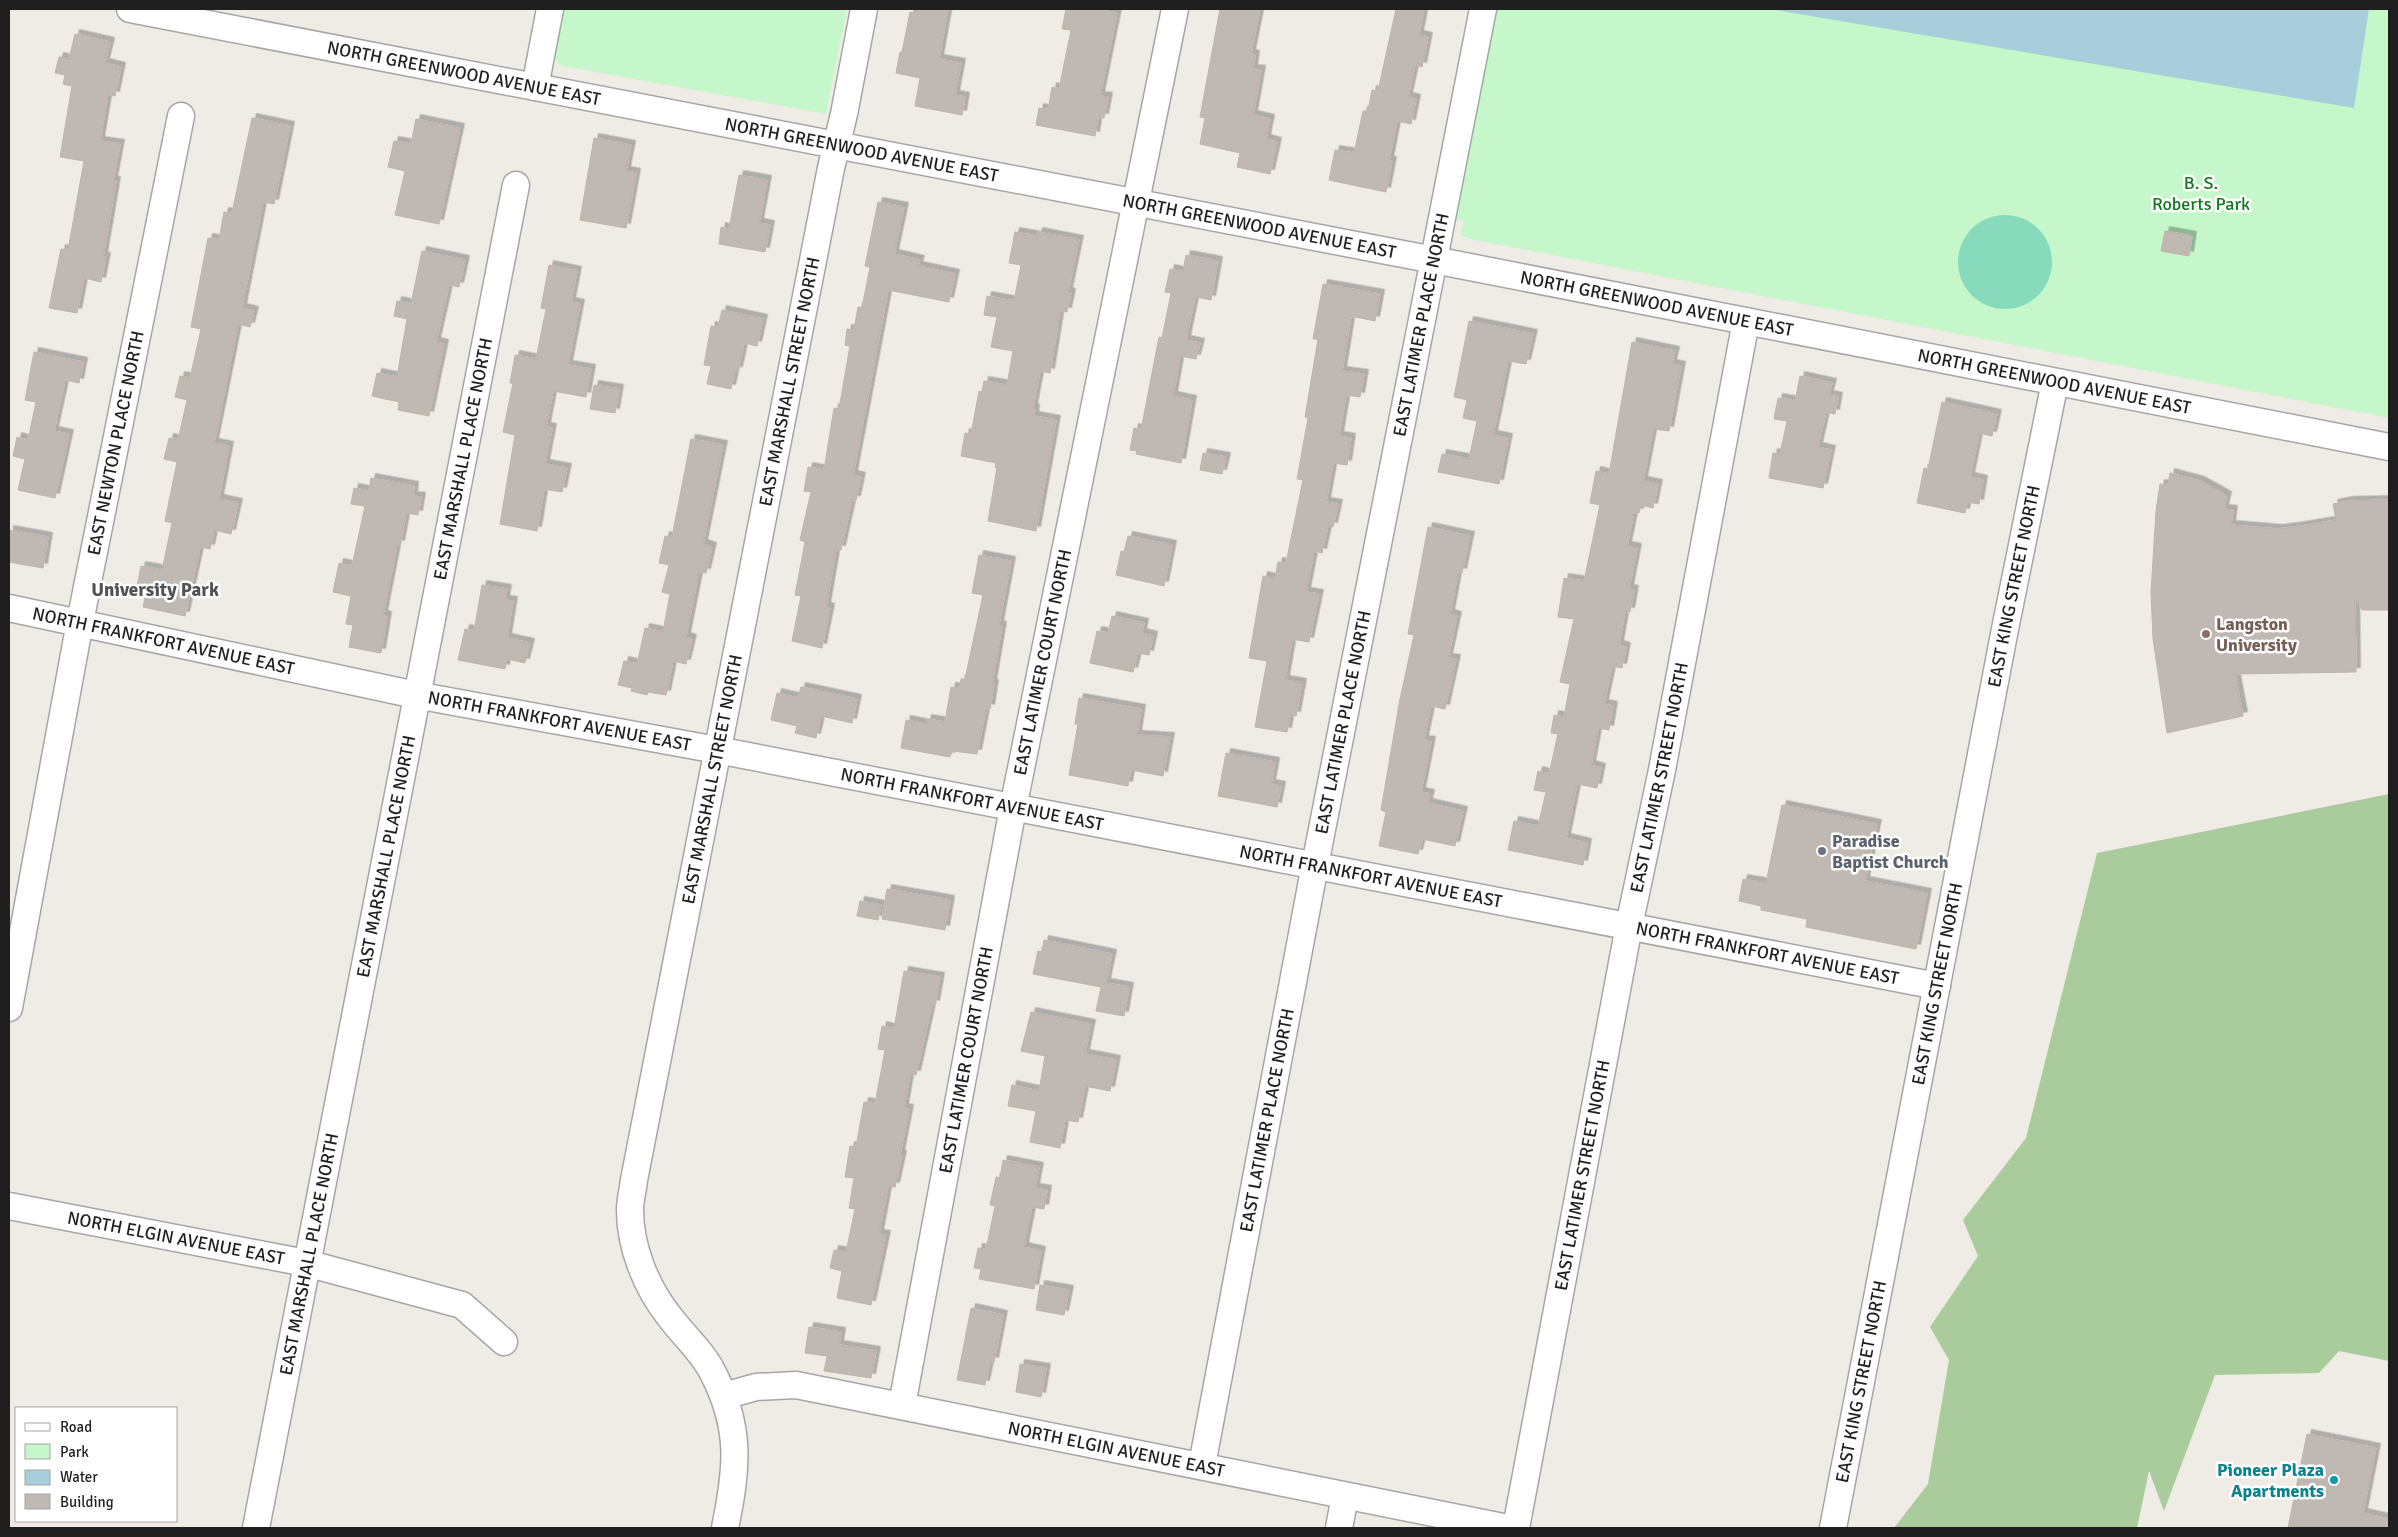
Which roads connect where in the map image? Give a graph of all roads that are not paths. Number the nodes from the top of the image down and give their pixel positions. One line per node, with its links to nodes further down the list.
1 (130, 9): 6 (street, NORTH GREENWOOD AVENUE EAST)
2 (550, 9): 7 (street)
3 (864, 9): 9 (street, EAST MARSHALL STREET NORTH)
4 (1175, 9): 11 (street, EAST LATIMER COURT NORTH)
5 (1483, 9): 12 (street, EAST LATIMER PLACE NORTH)
6 (204, 16): 7 (street, NORTH GREENWOOD AVENUE EAST)
7 (535, 87): 9 (street, NORTH GREENWOOD AVENUE EAST)
8 (181, 116): 17 (street, EAST NEWTON PLACE NORTH)
9 (837, 145): 11 (street, NORTH GREENWOOD AVENUE EAST); 19 (street, EAST MARSHALL STREET NORTH)
10 (516, 185): 18 (street, EAST MARSHALL PLACE NORTH)
11 (1136, 202): 12 (street, NORTH GREENWOOD AVENUE EAST); 20 (street, EAST LATIMER COURT NORTH)
12 (1434, 260): 13 (street, NORTH GREENWOOD AVENUE EAST); 21 (street, EAST LATIMER PLACE NORTH)
13 (1746, 321): 14 (street, NORTH GREENWOOD AVENUE EAST); 22 (street, EAST LATIMER STREET NORTH)
14 (2055, 382): 15 (street, NORTH GREENWOOD AVENUE EAST); 23 (street, EAST KING STREET NORTH)
15 (2389, 447)
16 (9, 608): 17 (street, NORTH FRANKFORT AVENUE EAST)
17 (80, 622): 18 (street, NORTH FRANKFORT AVENUE EAST); 24 (street, EAST NEWTON PLACE NORTH)
18 (416, 695): 19 (street, NORTH FRANKFORT AVENUE EAST); 26 (street, EAST MARSHALL PLACE NORTH)
19 (717, 750): 20 (street, NORTH FRANKFORT AVENUE EAST); 28 (street, EAST MARSHALL STREET NORTH)
20 (1013, 808): 21 (street, NORTH FRANKFORT AVENUE EAST); 29 (street, EAST LATIMER COURT NORTH)
21 (1315, 865): 22 (street, NORTH FRANKFORT AVENUE EAST); 30 (street, EAST LATIMER PLACE NORTH)
22 (1629, 926): 23 (street, NORTH FRANKFORT AVENUE EAST); 36 (street, EAST LATIMER STREET NORTH)
23 (1936, 986): 37 (street, EAST KING STREET NORTH)
24 (9, 1008)
25 (9, 1206): 26 (street, NORTH ELGIN AVENUE EAST)
26 (306, 1263): 27 (street, NORTH ELGIN AVENUE EAST); 32 (street, EAST MARSHALL PLACE NORTH)
27 (504, 1342)
28 (724, 1396): 29 (street, NORTH ELGIN AVENUE EAST); 33 (street, EAST MARSHALL STREET NORTH)
29 (902, 1405): 30 (street, NORTH ELGIN AVENUE EAST)
30 (1202, 1465): 31 (street, NORTH ELGIN AVENUE EAST)
31 (1346, 1496): 34 (street); 35 (street, NORTH ELGIN AVENUE EAST)
32 (256, 1528)
33 (725, 1528)
34 (1339, 1528)
35 (1508, 1528)
36 (1516, 1528)
37 (1833, 1528)

